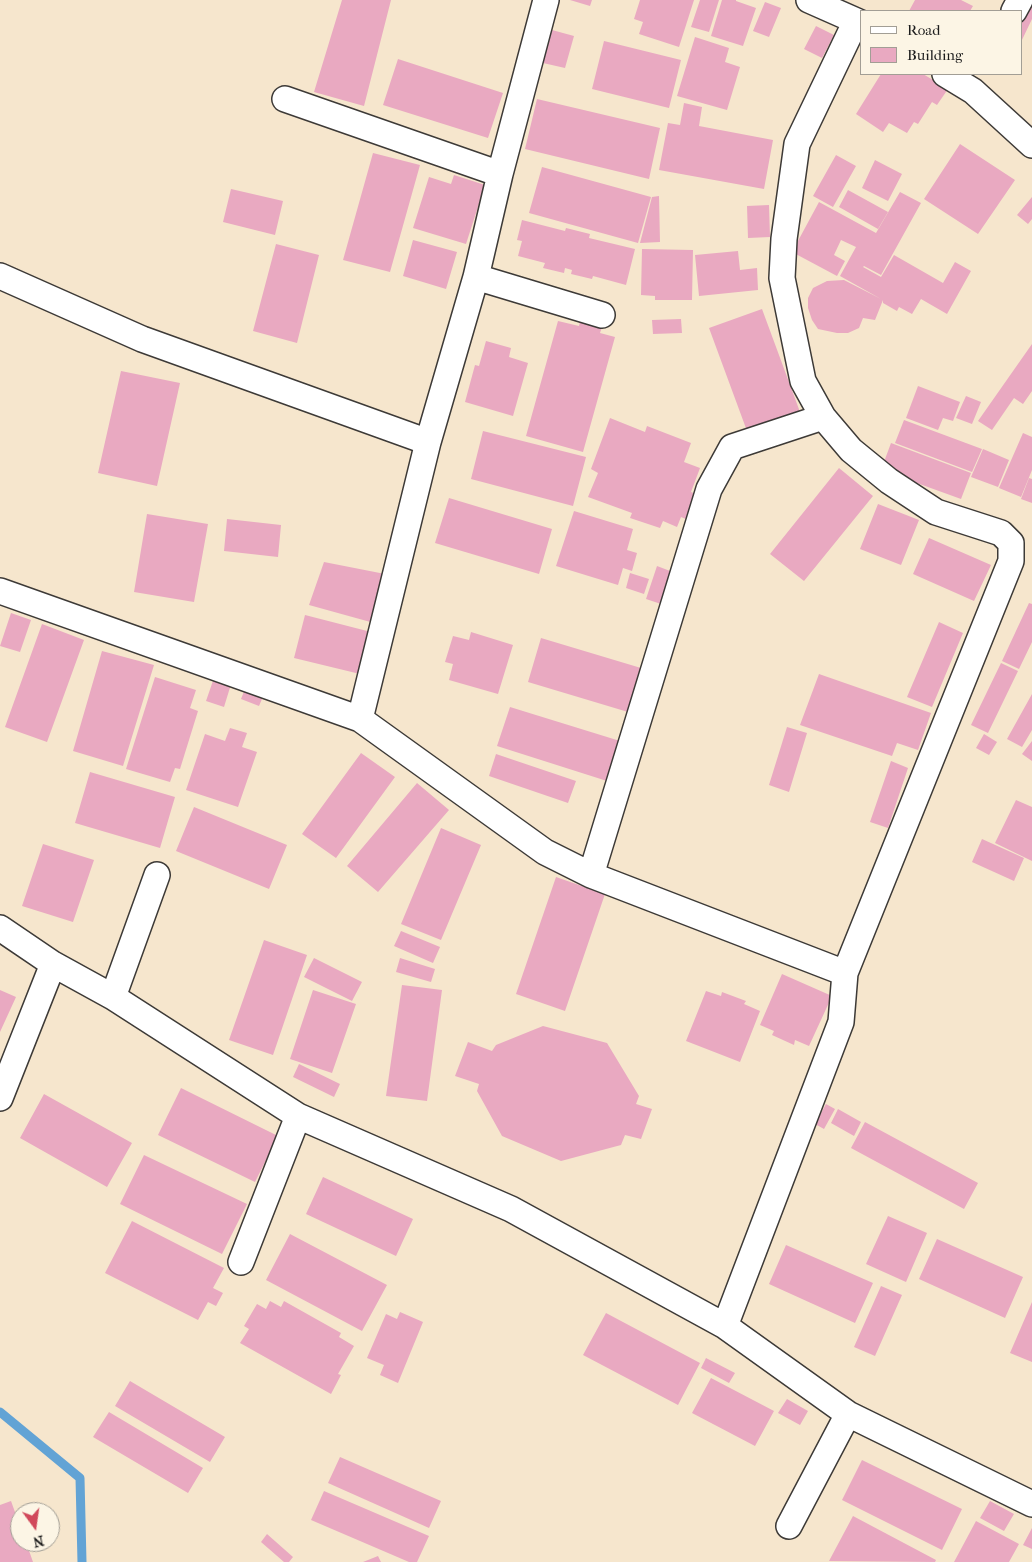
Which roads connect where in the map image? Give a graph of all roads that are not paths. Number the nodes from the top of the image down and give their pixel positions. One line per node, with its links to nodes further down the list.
1 (546, 0): 8 (street)
2 (810, 0): 3 (street)
3 (858, 22): 12 (street)
4 (949, 75): 5 (street)
5 (978, 82): 7 (street)
6 (285, 99): 8 (street)
7 (1032, 145)
8 (500, 174): 10 (street)
9 (0, 276): 13 (street)
10 (476, 277): 11 (street); 13 (street)
11 (602, 315)
12 (823, 417): 17 (street); 20 (street)
13 (428, 442): 15 (street)
14 (0, 591): 15 (street)
15 (360, 718): 17 (street)
16 (157, 875): 21 (street)
17 (591, 875): 20 (street)
18 (0, 928): 19 (street)
19 (53, 964): 21 (street); 22 (street)
20 (846, 972): 25 (street)
21 (112, 997): 23 (street)
22 (0, 1098)
23 (298, 1116): 24 (street); 25 (street)
24 (241, 1262)
25 (725, 1326): 26 (street)
26 (848, 1414): 27 (street); 28 (street)
27 (1032, 1504)
28 (789, 1526)

